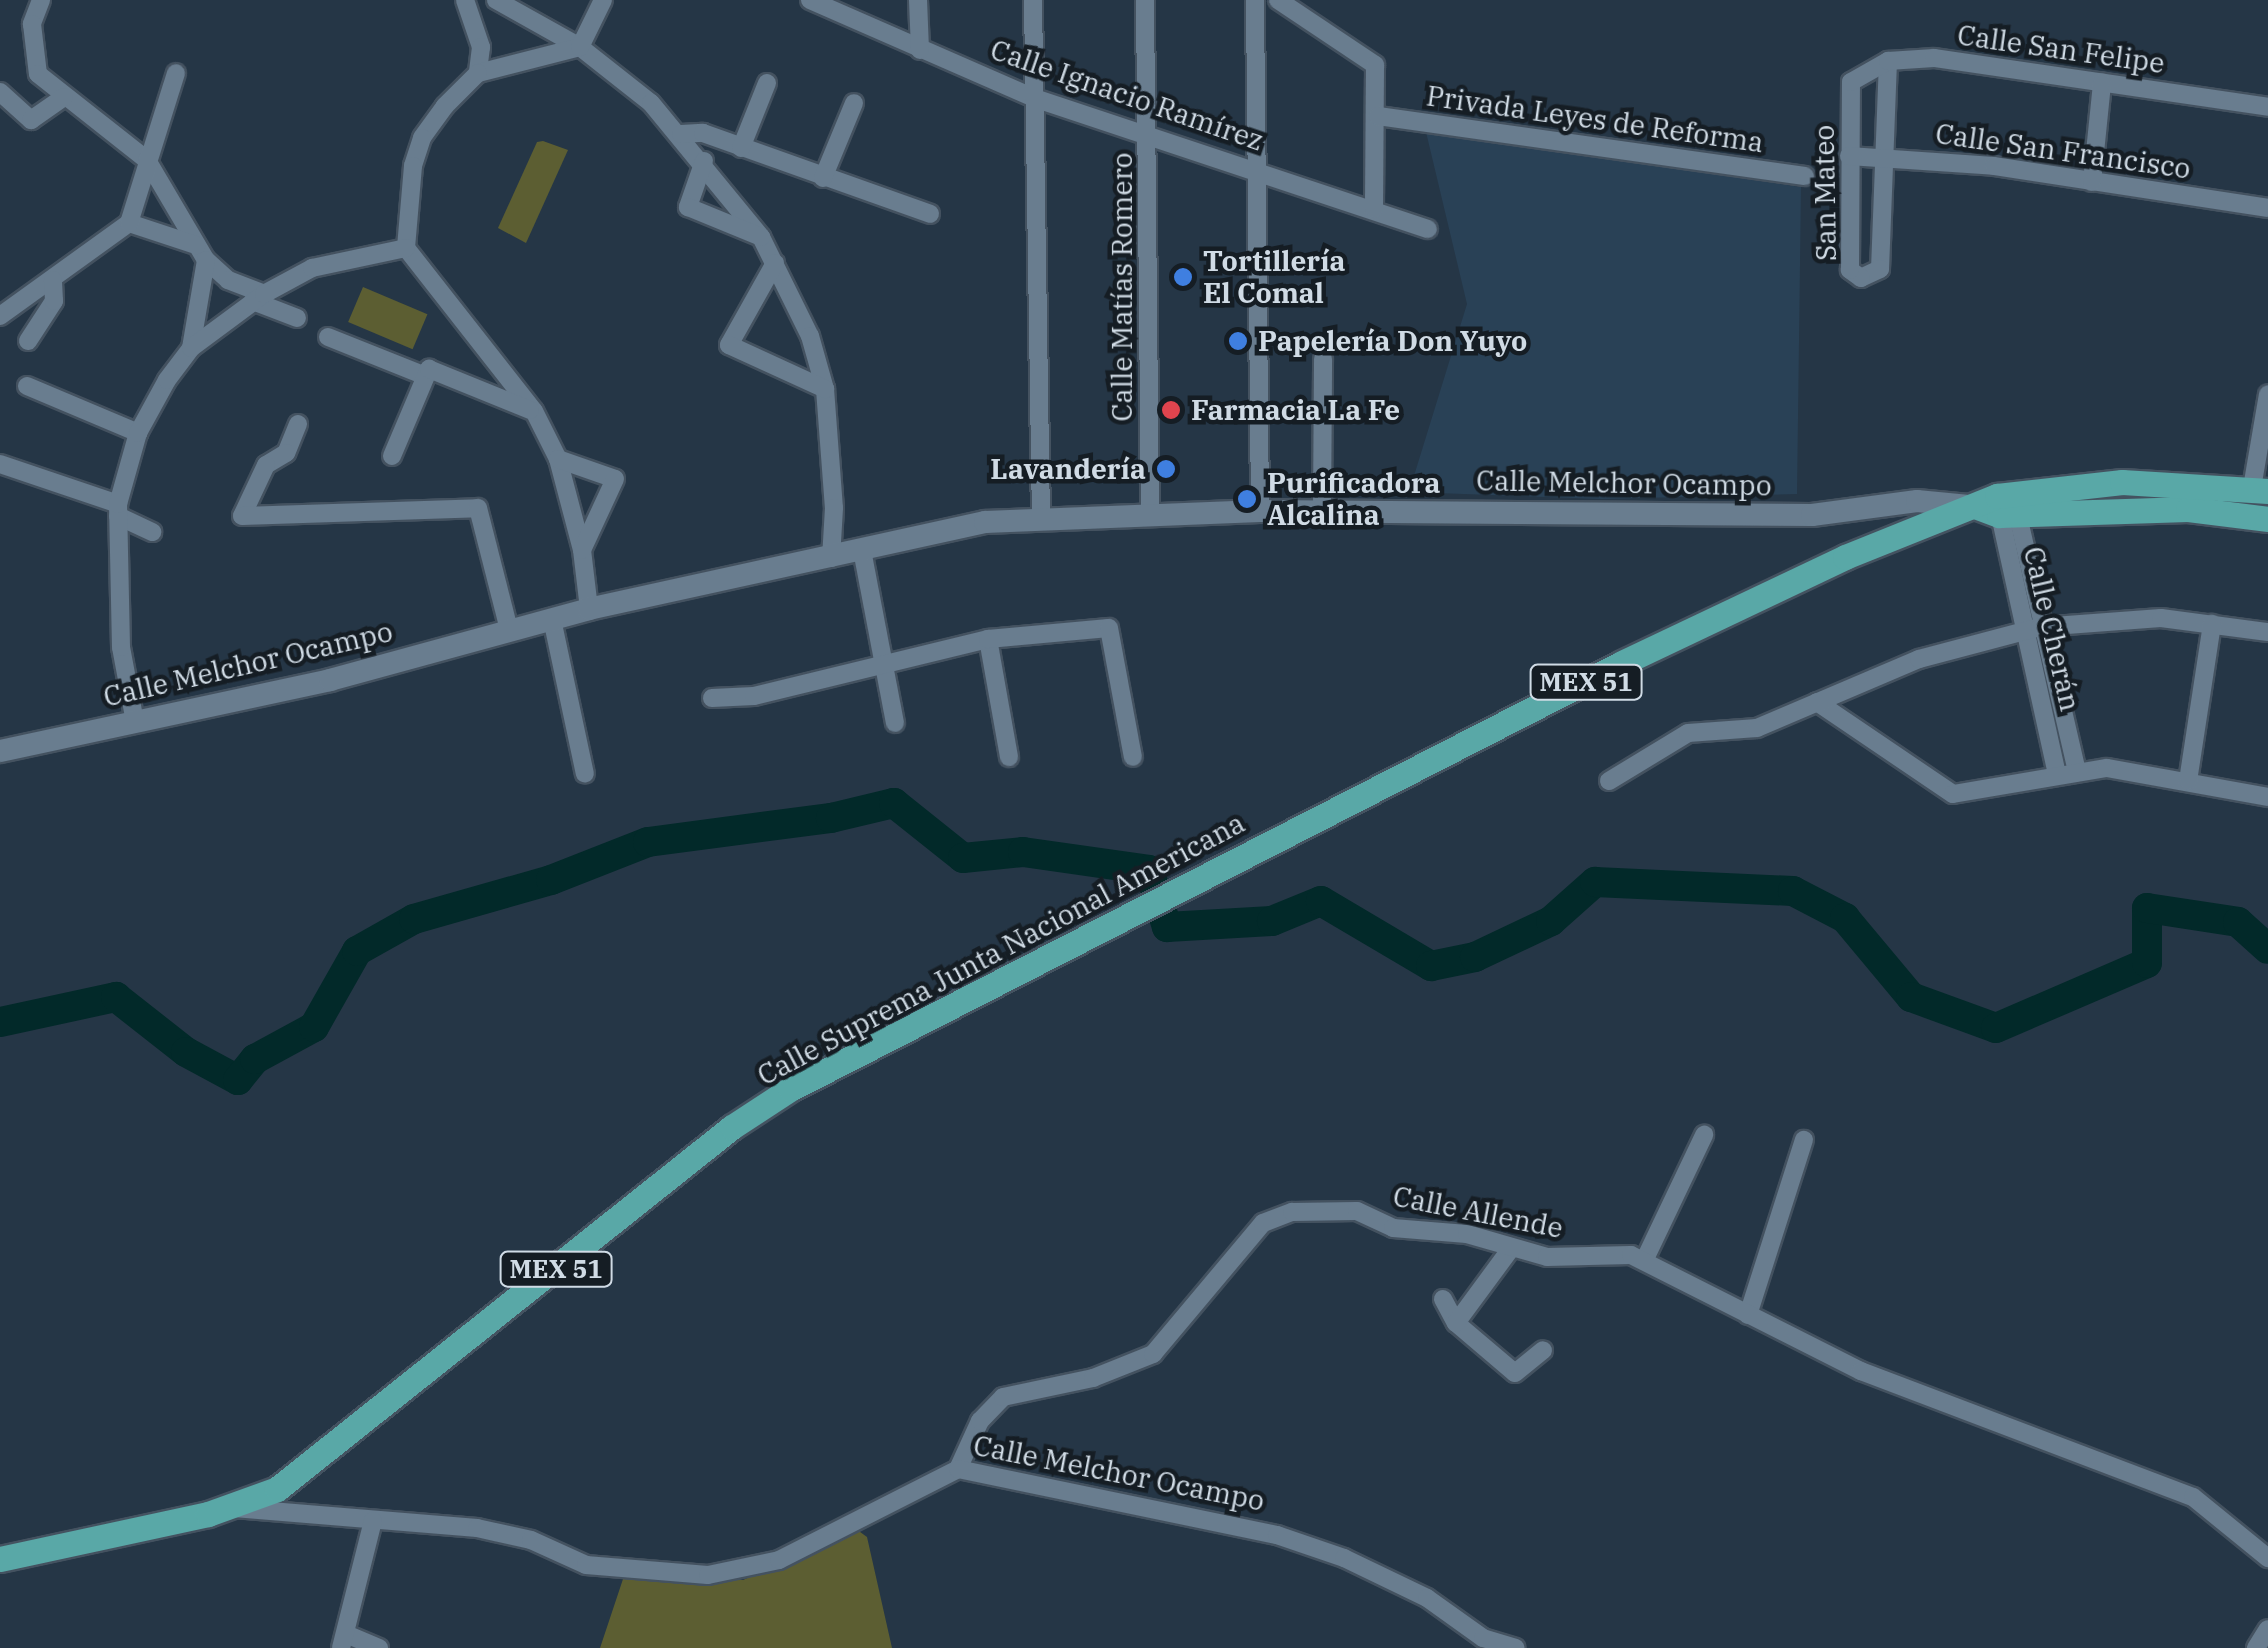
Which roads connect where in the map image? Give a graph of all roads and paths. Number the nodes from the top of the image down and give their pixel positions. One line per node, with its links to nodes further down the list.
1 (41, 0): 20 (street)
2 (465, 0): 15 (street)
3 (496, 0): 11 (street)
4 (604, 0): 11 (street)
5 (810, 0): 12 (street, Calle Ignacio Ramírez)
6 (918, 0): 12 (street)
7 (1033, 0): 21 (street)
8 (1145, 0): 26 (street, Calle Matías Romero)
9 (1256, 0): 32 (street)
10 (1278, 0): 24 (street)
11 (580, 46): 15 (street); 25 (street)
12 (920, 50): 21 (street, Calle Ignacio Ramírez)
13 (1888, 61): 16 (street, Calle San Felipe); 18 (street, Calle San Felipe); 29 (street)
14 (176, 72): 30 (street)
15 (478, 73): 42 (street)
16 (1851, 82): 28 (street, San Mateo)
17 (767, 83): 27 (street)
18 (2102, 83): 23 (street, Calle San Felipe); 35 (street)
19 (0, 92): 20 (street)
20 (64, 97): 30 (street)
21 (1034, 98): 26 (street, Calle Ignacio Ramírez); 69 (street)
22 (854, 103): 34 (street)
23 (2268, 106)
24 (1378, 116): 33 (street, Privada Leyes de Reforma); 37 (street)
25 (681, 134): 27 (street); 31 (street)
26 (1149, 138): 32 (street, Calle Ignacio Ramírez); 68 (street, Calle Matías Romero)
27 (741, 148): 34 (street)
28 (1849, 156): 29 (street, Calle San Francisco); 29 (street, San Mateo)
29 (1881, 156): 35 (street, Calle San Francisco)
30 (147, 160): 39 (street); 43 (street)
31 (704, 162): 41 (street); 41 (street)
32 (1262, 170): 37 (street, Calle Ignacio Ramírez); 66 (street)
33 (1805, 176)
34 (823, 178): 38 (street)
35 (2092, 182): 36 (street, Calle San Francisco)
36 (2268, 208)
37 (1374, 209): 40 (street, Calle Ignacio Ramírez)
38 (930, 214)
39 (128, 224): 43 (street); 45 (street)
40 (1428, 229)
41 (761, 236): 44 (street)
42 (406, 248): 46 (street); 57 (street)
43 (201, 252): 46 (street); 51 (street)
44 (775, 262): 55 (street); 55 (street)
45 (53, 280): 47 (street); 50 (street)
46 (259, 297): 48 (street); 51 (street)
47 (0, 316)
48 (297, 318)
49 (328, 337): 53 (street)
50 (28, 341)
51 (191, 348): 59 (street)
52 (1323, 358): 67 (street)
53 (423, 375): 57 (street); 60 (street)
54 (27, 386): 59 (street)
55 (825, 390): 74 (street)
56 (2268, 394): 63 (street)
57 (534, 411): 61 (street)
58 (295, 432): 79 (street)
59 (138, 433): 65 (street)
60 (392, 456)
61 (558, 459): 72 (street); 72 (street)
62 (0, 464): 65 (street)
63 (2260, 490): 64 (main road, Calle Suprema Junta Nacional Americana / MEX 51)
64 (1995, 505): 67 (street, Calle Melchor Ocampo); 70 (main road, Calle Suprema Junta Nacional Americana / MEX 51); 78 (street, Calle Cherán); 105 (main road, Calle Suprema Junta Nacional Americana / MEX 51)
65 (118, 510): 71 (street); 85 (street)
66 (1260, 512): 67 (street, Calle Melchor Ocampo); 68 (street, Calle Melchor Ocampo)
67 (1322, 512)
68 (1150, 513): 69 (street, Calle Melchor Ocampo)
69 (1042, 518): 73 (street, Calle Melchor Ocampo)
70 (2268, 518)
71 (153, 532)
72 (582, 550): 75 (street)
73 (862, 550): 74 (street, Calle Melchor Ocampo); 82 (street)
74 (831, 558): 75 (street, Calle Melchor Ocampo)
75 (589, 609): 76 (street, Calle Melchor Ocampo)
76 (552, 619): 79 (street, Calle Melchor Ocampo); 91 (street)
77 (2212, 624): 78 (street); 80 (street); 94 (street)
78 (2032, 629): 84 (street); 90 (street, Calle Cherán); 92 (street, Calle Cherán)
79 (508, 630): 85 (street, Calle Melchor Ocampo)
80 (2268, 632)
81 (988, 639): 82 (street); 88 (street); 89 (street)
82 (883, 664): 83 (street); 86 (street)
83 (712, 698)
84 (1817, 702): 92 (street); 93 (street)
85 (135, 722): 87 (street, Calle Melchor Ocampo)
86 (895, 723)
87 (0, 751)
88 (1009, 757)
89 (1133, 757)
90 (2077, 771): 92 (street); 94 (street)
91 (585, 774)
92 (2057, 774)
93 (1608, 781)
94 (2188, 781): 95 (street)
95 (2268, 797)
96 (1704, 1134): 99 (street)
97 (1804, 1140): 101 (street)
98 (1509, 1251): 99 (street, Calle Allende); 102 (street); 104 (street, Calle Allende)
99 (1644, 1262): 101 (street, Calle Allende)
100 (1443, 1299): 102 (street)
101 (1748, 1315): 107 (street, Calle Allende)
102 (1456, 1323): 103 (street)
103 (1543, 1350)
104 (958, 1469): 106 (street, Calle Melchor Ocampo); 112 (street, Calle Melchor Ocampo)
105 (234, 1508): 106 (street, Calle Melchor Ocampo); 108 (main road, Calle Suprema Junta Nacional Americana / MEX 51)
106 (373, 1521): 110 (street)
107 (2268, 1558)
108 (0, 1560)
109 (2268, 1629): 113 (street)
110 (344, 1641): 111 (street)
111 (380, 1648)
112 (1516, 1648)
113 (2256, 1648)

